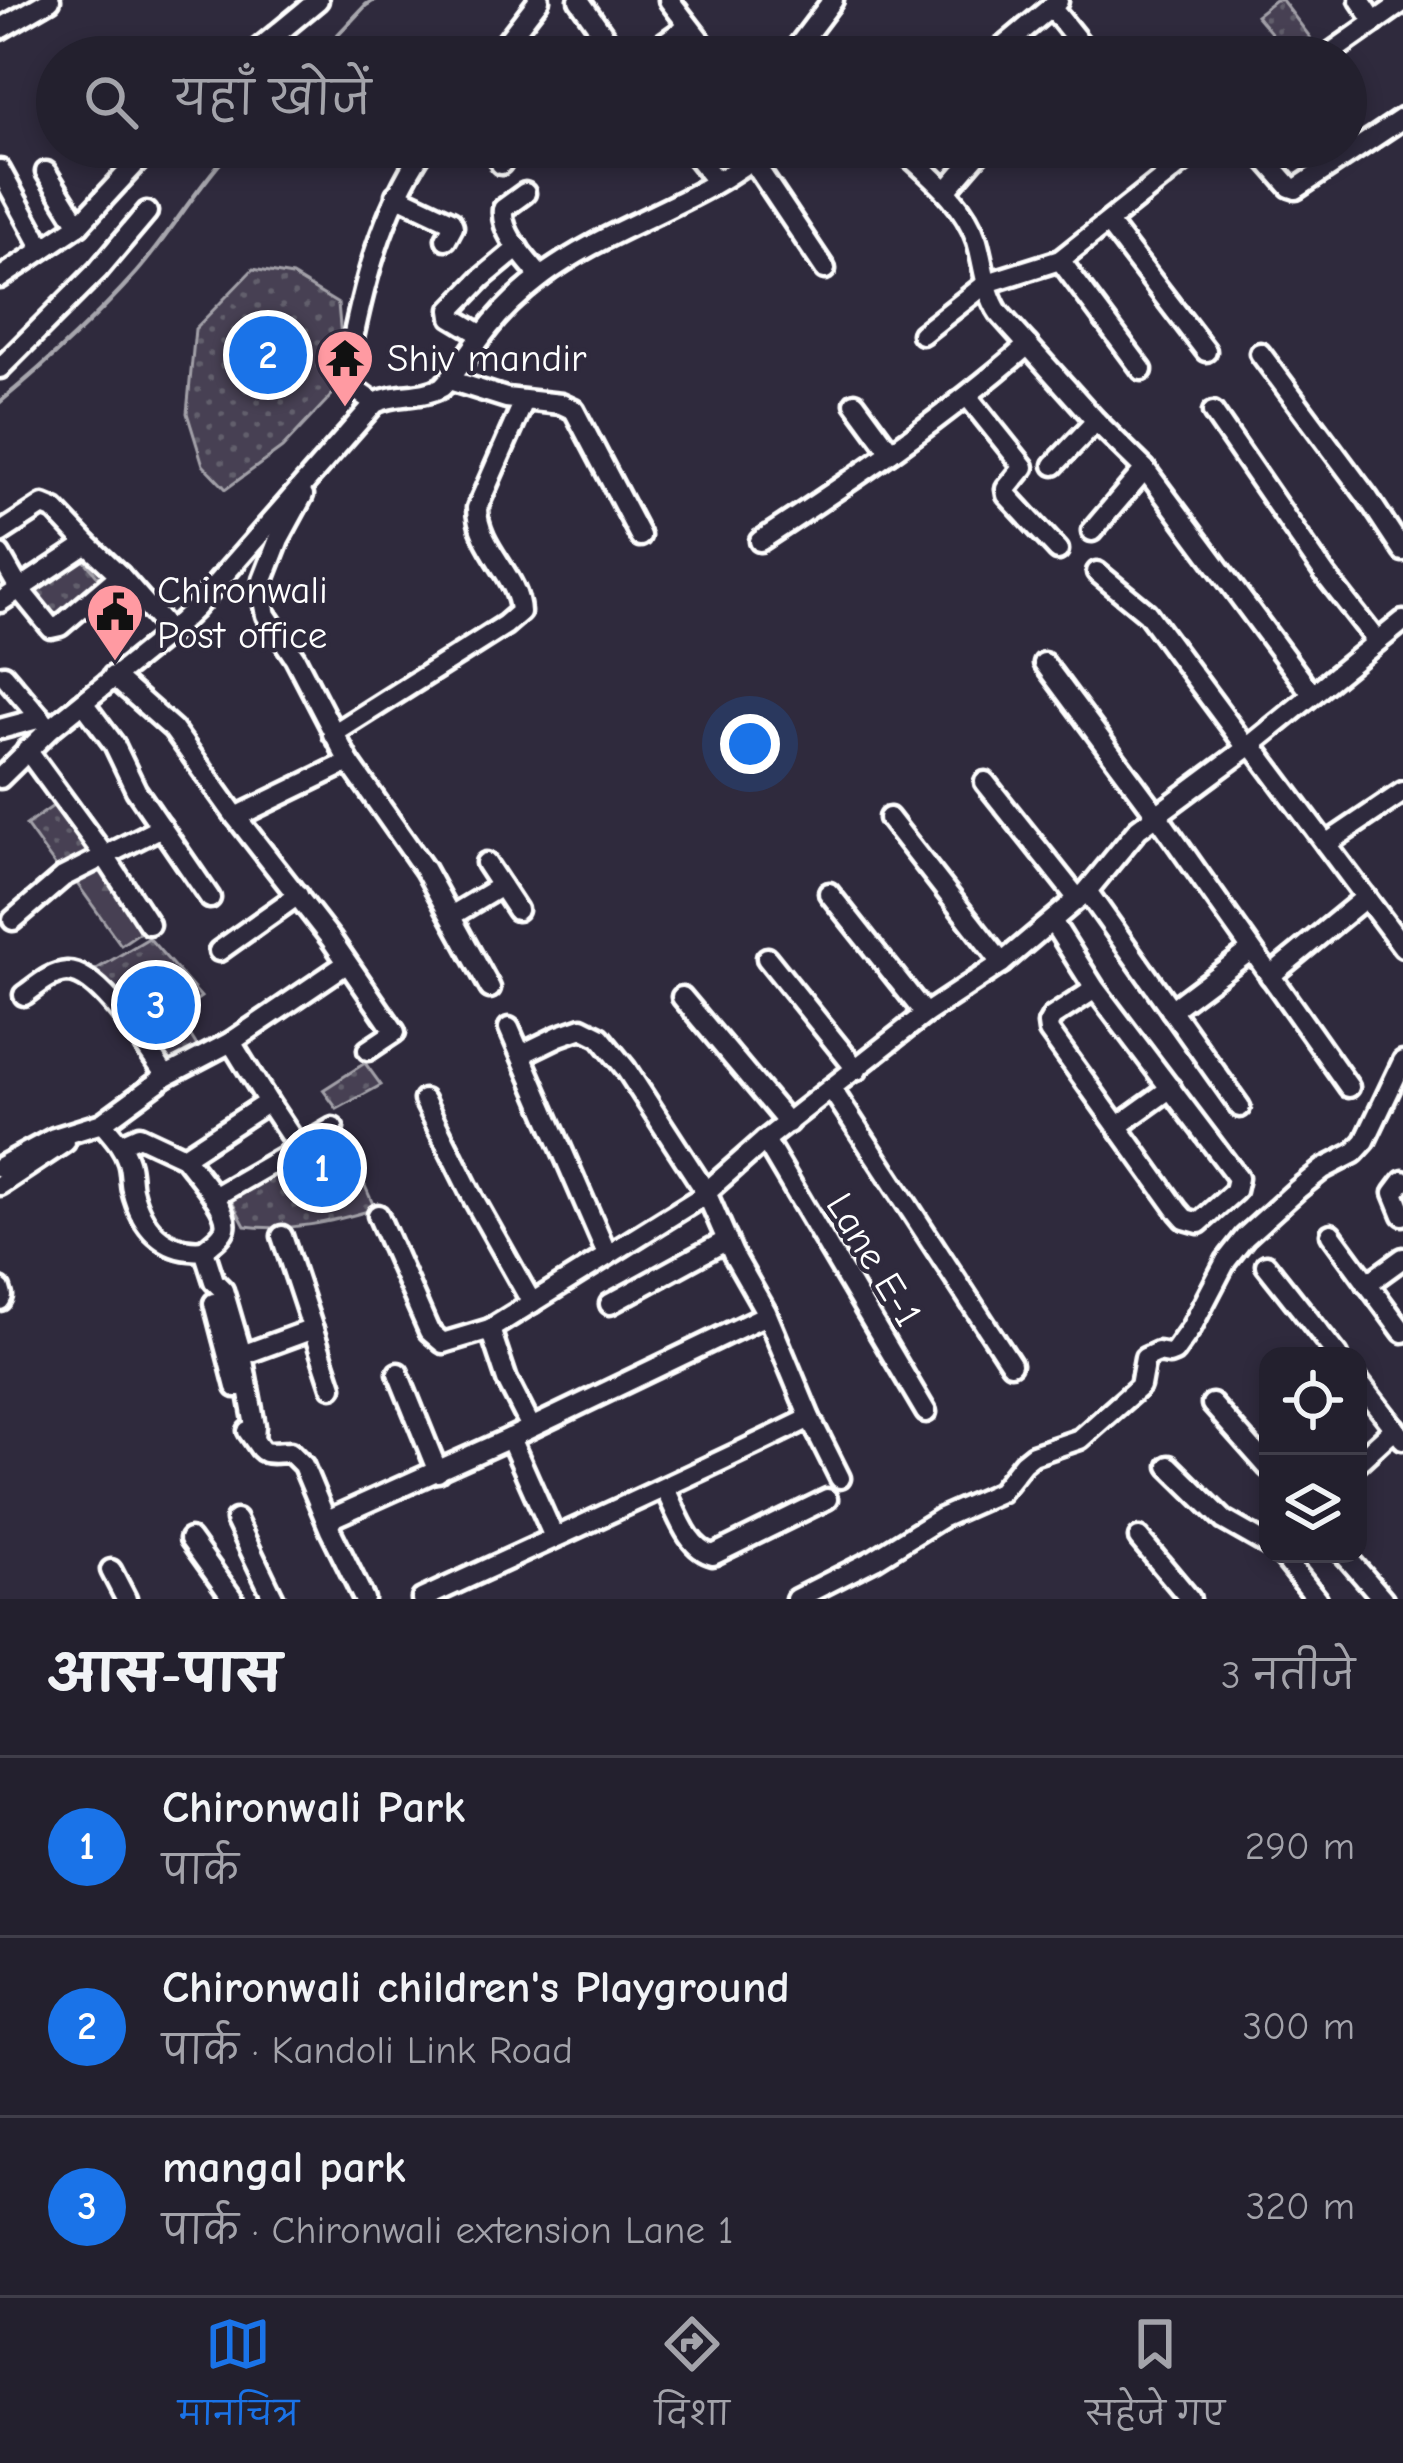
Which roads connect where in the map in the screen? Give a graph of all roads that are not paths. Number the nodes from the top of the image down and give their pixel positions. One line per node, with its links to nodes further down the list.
1 (50, 0): 12 (street)
2 (318, 0): 13 (street)
3 (538, 0): 14 (street)
4 (579, 0): 15 (street)
5 (669, 0): 11 (street)
6 (833, 0): 18 (street)
7 (1360, 0): 10 (street)
8 (1403, 2): 10 (street)
9 (1055, 4): 19 (street); 20 (street)
10 (1375, 22): 21 (street)
11 (688, 26): 16 (street); 17 (street)
12 (0, 29)
13 (274, 36)
14 (512, 36)
15 (604, 36)
16 (674, 36)
17 (696, 36)
18 (806, 36)
19 (1016, 36)
20 (1077, 36)
21 (1355, 36)
22 (1403, 118): 23 (street)
23 (1367, 142)
24 (132, 168): 42 (street)
25 (411, 168): 39 (street)
26 (706, 168): 36 (street)
27 (736, 168): 36 (street)
28 (768, 168): 47 (street)
29 (922, 168): 37 (street)
30 (966, 168): 37 (street)
31 (1173, 168): 41 (street)
32 (1273, 168): 33 (street)
33 (1328, 168)
34 (0, 170): 45 (street)
35 (46, 172): 42 (street)
36 (716, 181): 48 (street)
37 (946, 190): 50 (street)
38 (525, 193): 44 (street)
39 (396, 195): 43 (street); 61 (street)
40 (147, 212): 56 (street)
41 (1108, 223): 46 (street); 54 (street)
42 (79, 225): 45 (street)
43 (446, 239)
44 (518, 248): 48 (street); 52 (street)
45 (43, 249): 49 (street)
46 (1060, 260): 50 (street); 57 (street)
47 (825, 269)
48 (541, 277): 52 (street)
49 (0, 278)
50 (987, 283): 51 (street); 53 (street)
51 (922, 334)
52 (482, 335): 58 (street)
53 (1028, 344): 59 (street); 64 (street)
54 (1206, 351)
55 (1260, 353): 75 (street)
56 (0, 368)
57 (1142, 370)
58 (449, 380): 60 (street); 61 (street)
59 (968, 397): 65 (street); 74 (street)
60 (524, 401): 71 (street); 91 (street)
61 (375, 403): 67 (street)
62 (855, 403): 65 (street)
63 (1213, 412): 83 (street)
64 (1096, 422): 66 (street); 68 (street)
65 (891, 452): 72 (street)
66 (1054, 465)
67 (317, 467): 82 (street); 91 (street)
68 (1144, 469): 69 (street); 87 (street)
69 (1092, 531)
70 (0, 533): 73 (street)
71 (640, 536)
72 (760, 541)
73 (87, 544): 78 (street); 79 (street)
74 (1058, 550)
75 (1403, 551)
76 (0, 555): 79 (street)
77 (1097, 572): 92 (street)
78 (120, 575): 79 (street); 82 (street)
79 (20, 590): 80 (street)
80 (0, 602)
81 (1403, 621): 83 (street)
82 (170, 632): 86 (street)
83 (1377, 641): 87 (street)
84 (1044, 663): 98 (street)
85 (4, 675): 89 (street)
86 (113, 676): 88 (street); 99 (street)
87 (1312, 694): 92 (street)
88 (84, 704): 89 (street); 101 (street)
89 (45, 724): 90 (street); 93 (street)
90 (0, 729)
91 (333, 734): 94 (street)
92 (1249, 746): 98 (street); 102 (street)
93 (27, 750): 95 (street); 103 (street)
94 (349, 762): 99 (street); 112 (street)
95 (0, 778)
96 (986, 782): 108 (street)
97 (1403, 792): 102 (street)
98 (1157, 815): 108 (street); 117 (street)
99 (236, 817): 107 (street)
100 (889, 818): 120 (street)
101 (162, 826): 103 (street); 110 (street)
102 (1326, 844): 109 (street)
103 (104, 855): 113 (street); 115 (street)
104 (486, 863): 105 (street)
105 (501, 886): 111 (street); 112 (street)
106 (829, 893): 128 (street)
107 (298, 895): 118 (street); 121 (street)
108 (1082, 895): 114 (street); 127 (street)
109 (1366, 897): 116 (street); 122 (street)
110 (210, 898)
111 (518, 910)
112 (451, 916): 123 (street)
113 (13, 920)
114 (1052, 921): 120 (street); 124 (street)
115 (149, 924)
116 (1403, 946)
117 (1251, 950): 122 (street); 127 (street)
118 (219, 951)
119 (767, 958): 134 (street)
120 (1002, 963): 128 (street)
121 (346, 964): 130 (street); 131 (street)
122 (1270, 976): 136 (street)
123 (490, 988)
124 (1095, 989): 138 (street); 144 (street)
125 (24, 995): 135 (street)
126 (682, 997): 143 (street)
127 (1171, 1010): 141 (street)
128 (925, 1014): 134 (street)
129 (509, 1028): 132 (street)
130 (231, 1042): 135 (street); 140 (street)
131 (368, 1049)
132 (522, 1054): 154 (street); 162 (street)
133 (1403, 1061): 209 (street)
134 (857, 1070): 137 (street)
135 (166, 1076): 142 (street)
136 (1349, 1087)
137 (831, 1088): 143 (street); 177 (street)
138 (1171, 1088): 144 (street); 144 (street)
139 (424, 1100): 169 (street)
140 (268, 1102): 149 (street); 150 (street)
141 (1240, 1107)
142 (102, 1123): 146 (street); 148 (street)
143 (788, 1123): 147 (street)
144 (1118, 1126)
145 (333, 1128): 149 (street)
146 (77, 1130): 151 (street); 153 (street)
147 (765, 1140): 154 (street); 182 (street, Lane E-1)
148 (121, 1144): 150 (street); 161 (street)
149 (298, 1147): 155 (street)
150 (184, 1157): 155 (street)
151 (0, 1167)
152 (1403, 1180): 156 (street)
153 (0, 1185)
154 (706, 1193): 160 (street); 162 (street)
155 (214, 1197): 161 (street)
156 (1403, 1215)
157 (378, 1216): 173 (street)
158 (1331, 1234): 166 (street)
159 (282, 1236): 172 (street)
160 (727, 1240): 170 (street); 171 (street)
161 (203, 1250): 165 (street)
162 (607, 1254): 169 (street)
163 (1403, 1258): 166 (street)
164 (1266, 1265): 175 (street)
165 (214, 1281): 176 (street); 186 (street)
166 (1367, 1284): 174 (street)
167 (0, 1289): 168 (street)
168 (0, 1300)
169 (532, 1303): 173 (street)
170 (610, 1304)
171 (766, 1315): 183 (street); 184 (street)
172 (313, 1328): 176 (street); 179 (street)
173 (490, 1329): 184 (street)
174 (1403, 1332)
175 (1331, 1347)
176 (242, 1355): 186 (street)
177 (1012, 1364)
178 (398, 1373): 191 (street)
179 (332, 1387)
180 (1367, 1392): 185 (street)
181 (1212, 1403): 189 (street)
182 (926, 1412)
183 (810, 1418): 192 (street); 193 (street)
184 (531, 1426): 187 (street)
185 (1399, 1433): 188 (street)
186 (254, 1438): 196 (street)
187 (510, 1438): 191 (street); 197 (street)
188 (1367, 1456)
189 (1259, 1457)
190 (1169, 1466): 200 (street)
191 (437, 1472): 196 (street)
192 (840, 1478)
193 (665, 1489): 194 (street); 197 (street)
194 (827, 1498)
195 (236, 1520): 206 (street)
196 (329, 1526): 207 (street)
197 (554, 1537): 208 (street)
198 (1139, 1538): 210 (street)
199 (190, 1539): 205 (street)
200 (1259, 1540)
201 (1288, 1563): 211 (street)
202 (1352, 1563): 212 (street)
203 (111, 1570): 204 (street)
204 (127, 1599)
205 (232, 1599)
206 (274, 1599)
207 (364, 1599)
208 (422, 1599)
209 (796, 1599)
210 (1190, 1599)
211 (1317, 1599)
212 (1383, 1599)

